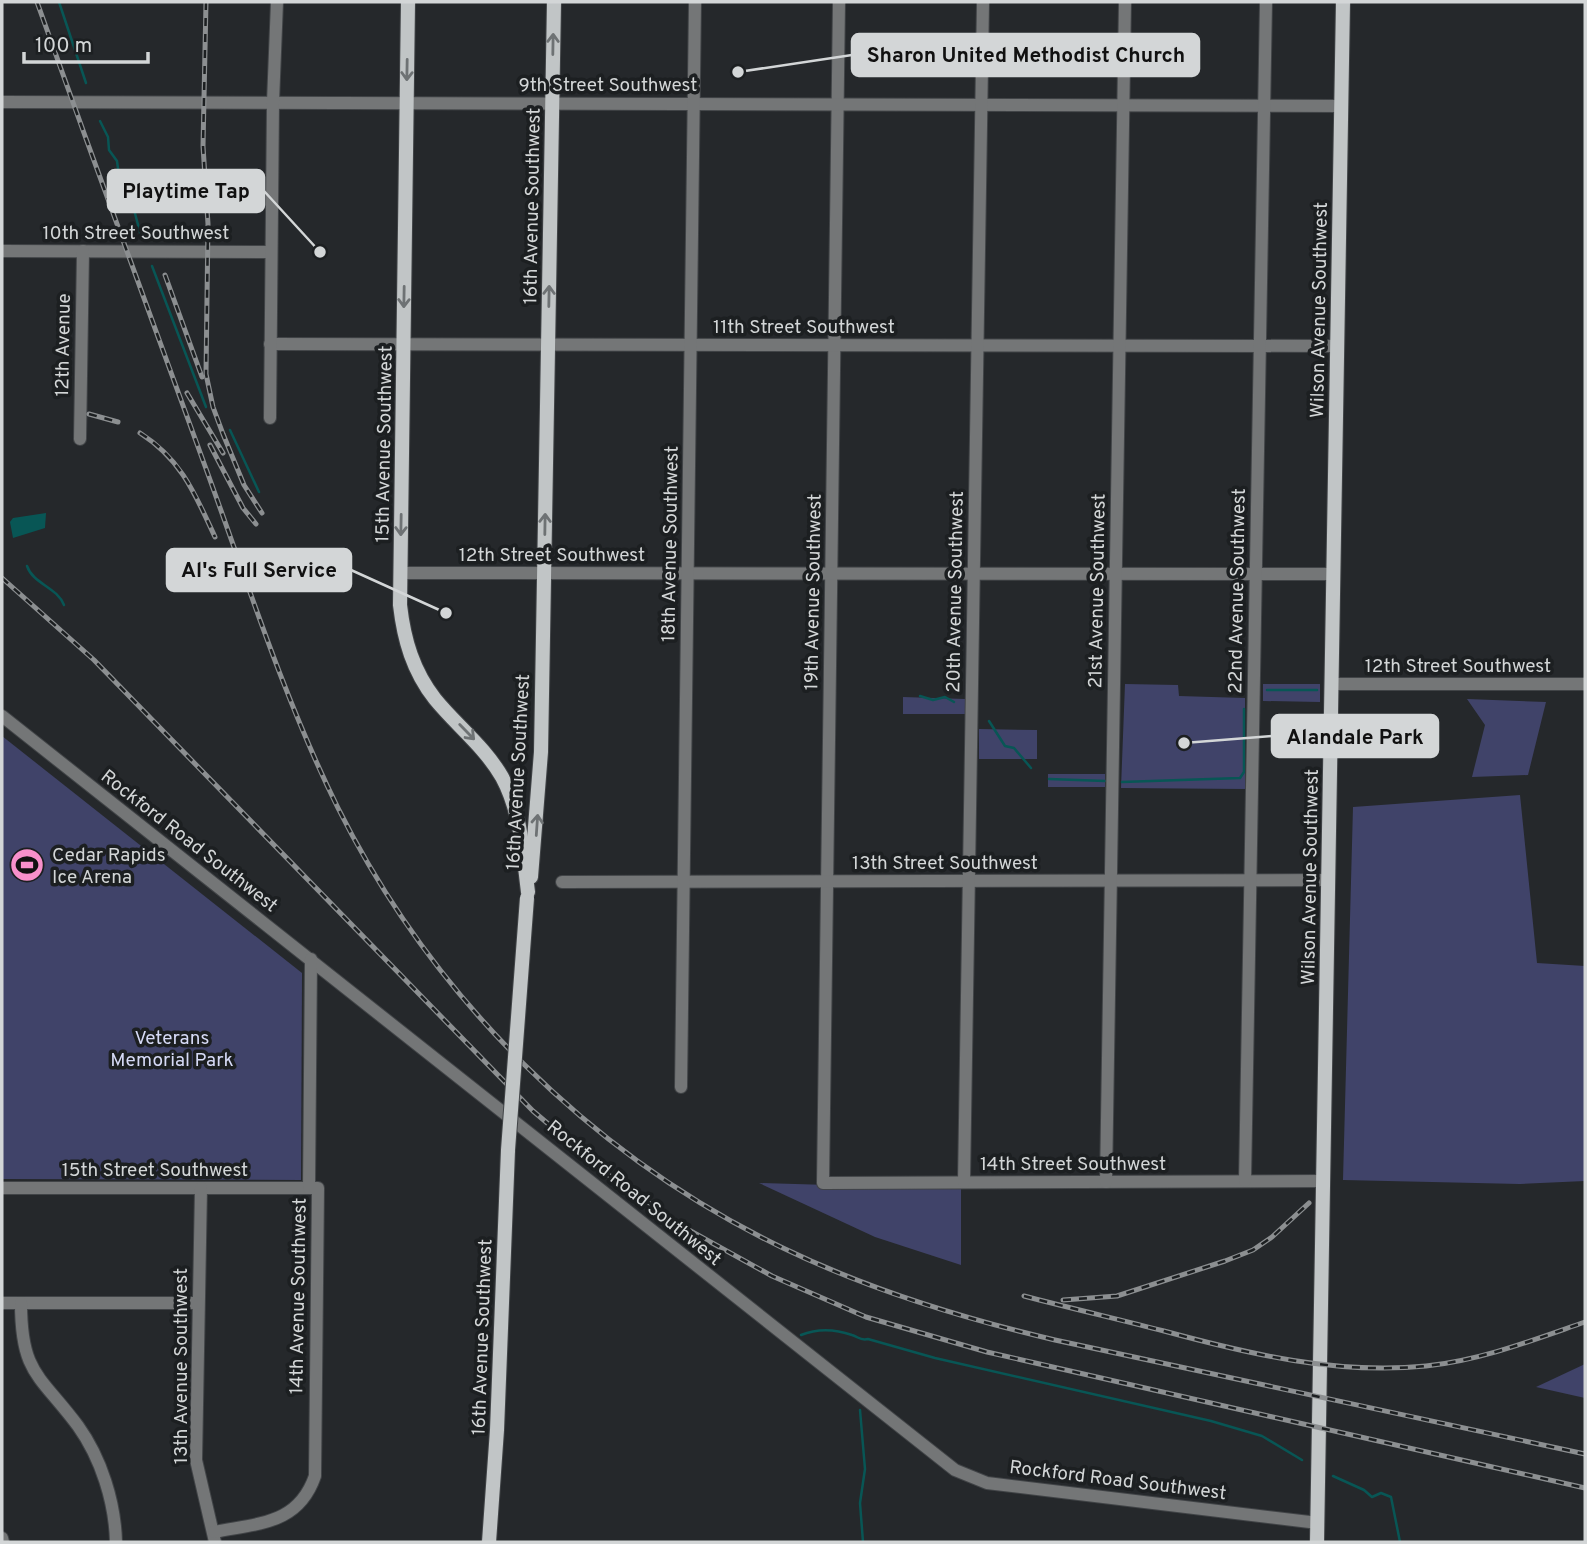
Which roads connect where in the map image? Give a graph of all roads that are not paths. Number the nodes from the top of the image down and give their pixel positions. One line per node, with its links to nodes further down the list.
1 (277, 2): 11 (street)
2 (408, 2): 12 (main road, 15th Avenue Southwest, one-way to 12)
3 (554, 2): 13 (main road, 16th Avenue Southwest, one-way to 3)
4 (695, 2): 14 (street, 18th Avenue Southwest)
5 (839, 2): 15 (street, 19th Avenue Southwest)
6 (983, 2): 16 (street, 20th Avenue Southwest)
7 (1125, 2): 17 (street, 21st Avenue Southwest)
8 (1266, 2): 18 (street, 22nd Avenue Southwest)
9 (1343, 2): 19 (main road, Wilson Avenue Southwest)
10 (2, 102): 11 (street, 9th Street Southwest)
11 (273, 102): 12 (street, 9th Street Southwest); 22 (street)
12 (406, 103): 13 (street, 9th Street Southwest); 24 (main road, 15th Avenue Southwest, one-way to 24)
13 (552, 103): 14 (street, 9th Street Southwest); 25 (main road, 16th Avenue Southwest, one-way to 13)
14 (694, 104): 15 (street, 9th Street Southwest); 26 (street, 18th Avenue Southwest)
15 (838, 104): 16 (street, 9th Street Southwest); 27 (street, 19th Avenue Southwest)
16 (981, 105): 17 (street, 9th Street Southwest); 28 (street, 20th Avenue Southwest)
17 (1123, 105): 18 (street, 9th Street Southwest); 29 (street, 21st Avenue Southwest)
18 (1264, 106): 19 (street, 9th Street Southwest); 30 (street, 22nd Avenue Southwest)
19 (1341, 106): 31 (main road, Wilson Avenue Southwest)
20 (2, 251): 21 (street, 10th Street Southwest)
21 (83, 251): 22 (street, 10th Street Southwest); 33 (street, 12th Avenue)
22 (271, 252): 23 (street)
23 (270, 344): 24 (street, 11th Street Southwest); 32 (street)
24 (403, 344): 25 (street, 11th Street Southwest); 34 (main road, 15th Avenue Southwest, one-way to 34)
25 (548, 344): 26 (street, 11th Street Southwest); 35 (main road, 16th Avenue Southwest, one-way to 25)
26 (691, 345): 27 (street, 11th Street Southwest); 36 (street, 18th Avenue Southwest)
27 (834, 345): 28 (street, 11th Street Southwest); 37 (street, 19th Avenue Southwest)
28 (977, 345): 29 (street, 11th Street Southwest); 38 (street, 20th Avenue Southwest)
29 (1119, 346): 30 (street, 11th Street Southwest); 39 (street, 21st Avenue Southwest)
30 (1260, 346): 31 (street, 11th Street Southwest); 40 (street, 22nd Avenue Southwest)
31 (1337, 346): 41 (main road, Wilson Avenue Southwest)
32 (270, 418)
33 (80, 439)
34 (401, 573): 35 (street, 12th Street Southwest); 52 (main road, 15th Avenue Southwest, one-way to 52)
35 (544, 573): 36 (street, 12th Street Southwest); 52 (main road, 16th Avenue Southwest, one-way to 35)
36 (688, 573): 37 (street, 12th Street Southwest); 50 (street, 18th Avenue Southwest)
37 (831, 573): 38 (street, 12th Street Southwest); 51 (street, 19th Avenue Southwest)
38 (974, 573): 39 (street, 12th Street Southwest); 46 (street, 20th Avenue Southwest)
39 (1115, 573): 40 (street, 12th Street Southwest); 47 (street, 21st Avenue Southwest)
40 (1256, 574): 41 (street, 12th Street Southwest); 48 (street, 22nd Avenue Southwest)
41 (1333, 574): 42 (main road, Wilson Avenue Southwest)
42 (1331, 684): 43 (street, 12th Street Southwest); 45 (main road, Wilson Avenue Southwest)
43 (1585, 684)
44 (2, 716): 53 (street, Rockford Road Southwest)
45 (1328, 880): 48 (street, 13th Street Southwest); 56 (main road, Wilson Avenue Southwest)
46 (969, 881): 47 (street, 13th Street Southwest); 51 (street, 13th Street Southwest); 57 (street, 20th Avenue Southwest)
47 (1111, 881): 48 (street, 13th Street Southwest); 58 (street, 21st Avenue Southwest)
48 (1250, 881): 55 (street, 22nd Avenue Southwest)
49 (562, 882): 50 (street, 13th Street Southwest)
50 (684, 882): 51 (street, 13th Street Southwest); 54 (street, 18th Avenue Southwest)
51 (827, 882): 59 (street, 19th Avenue Southwest)
52 (527, 895): 69 (main road, 16th Avenue Southwest, bridge)
53 (311, 959): 62 (street, 14th Avenue Southwest); 66 (street, Rockford Road Southwest)
54 (681, 1087)
55 (1245, 1181): 56 (street, 14th Street Southwest); 58 (street, 14th Street Southwest)
56 (1323, 1181): 66 (main road, Wilson Avenue Southwest)
57 (964, 1182): 58 (street, 14th Street Southwest); 59 (street, 14th Street Southwest)
58 (1106, 1182)
59 (822, 1183)
60 (2, 1188): 61 (street, 15th Street Southwest)
61 (201, 1188): 62 (street, 15th Street Southwest); 65 (street, 13th Avenue Southwest)
62 (309, 1188): 67 (street, 14th Avenue Southwest)
63 (2, 1303): 64 (street)
64 (21, 1303): 65 (street); 68 (street)
65 (197, 1303): 67 (street, 13th Avenue Southwest)
66 (1318, 1523): 70 (main road, Wilson Avenue Southwest)
67 (215, 1537)
68 (116, 1542)
69 (489, 1542)
70 (1317, 1542)

